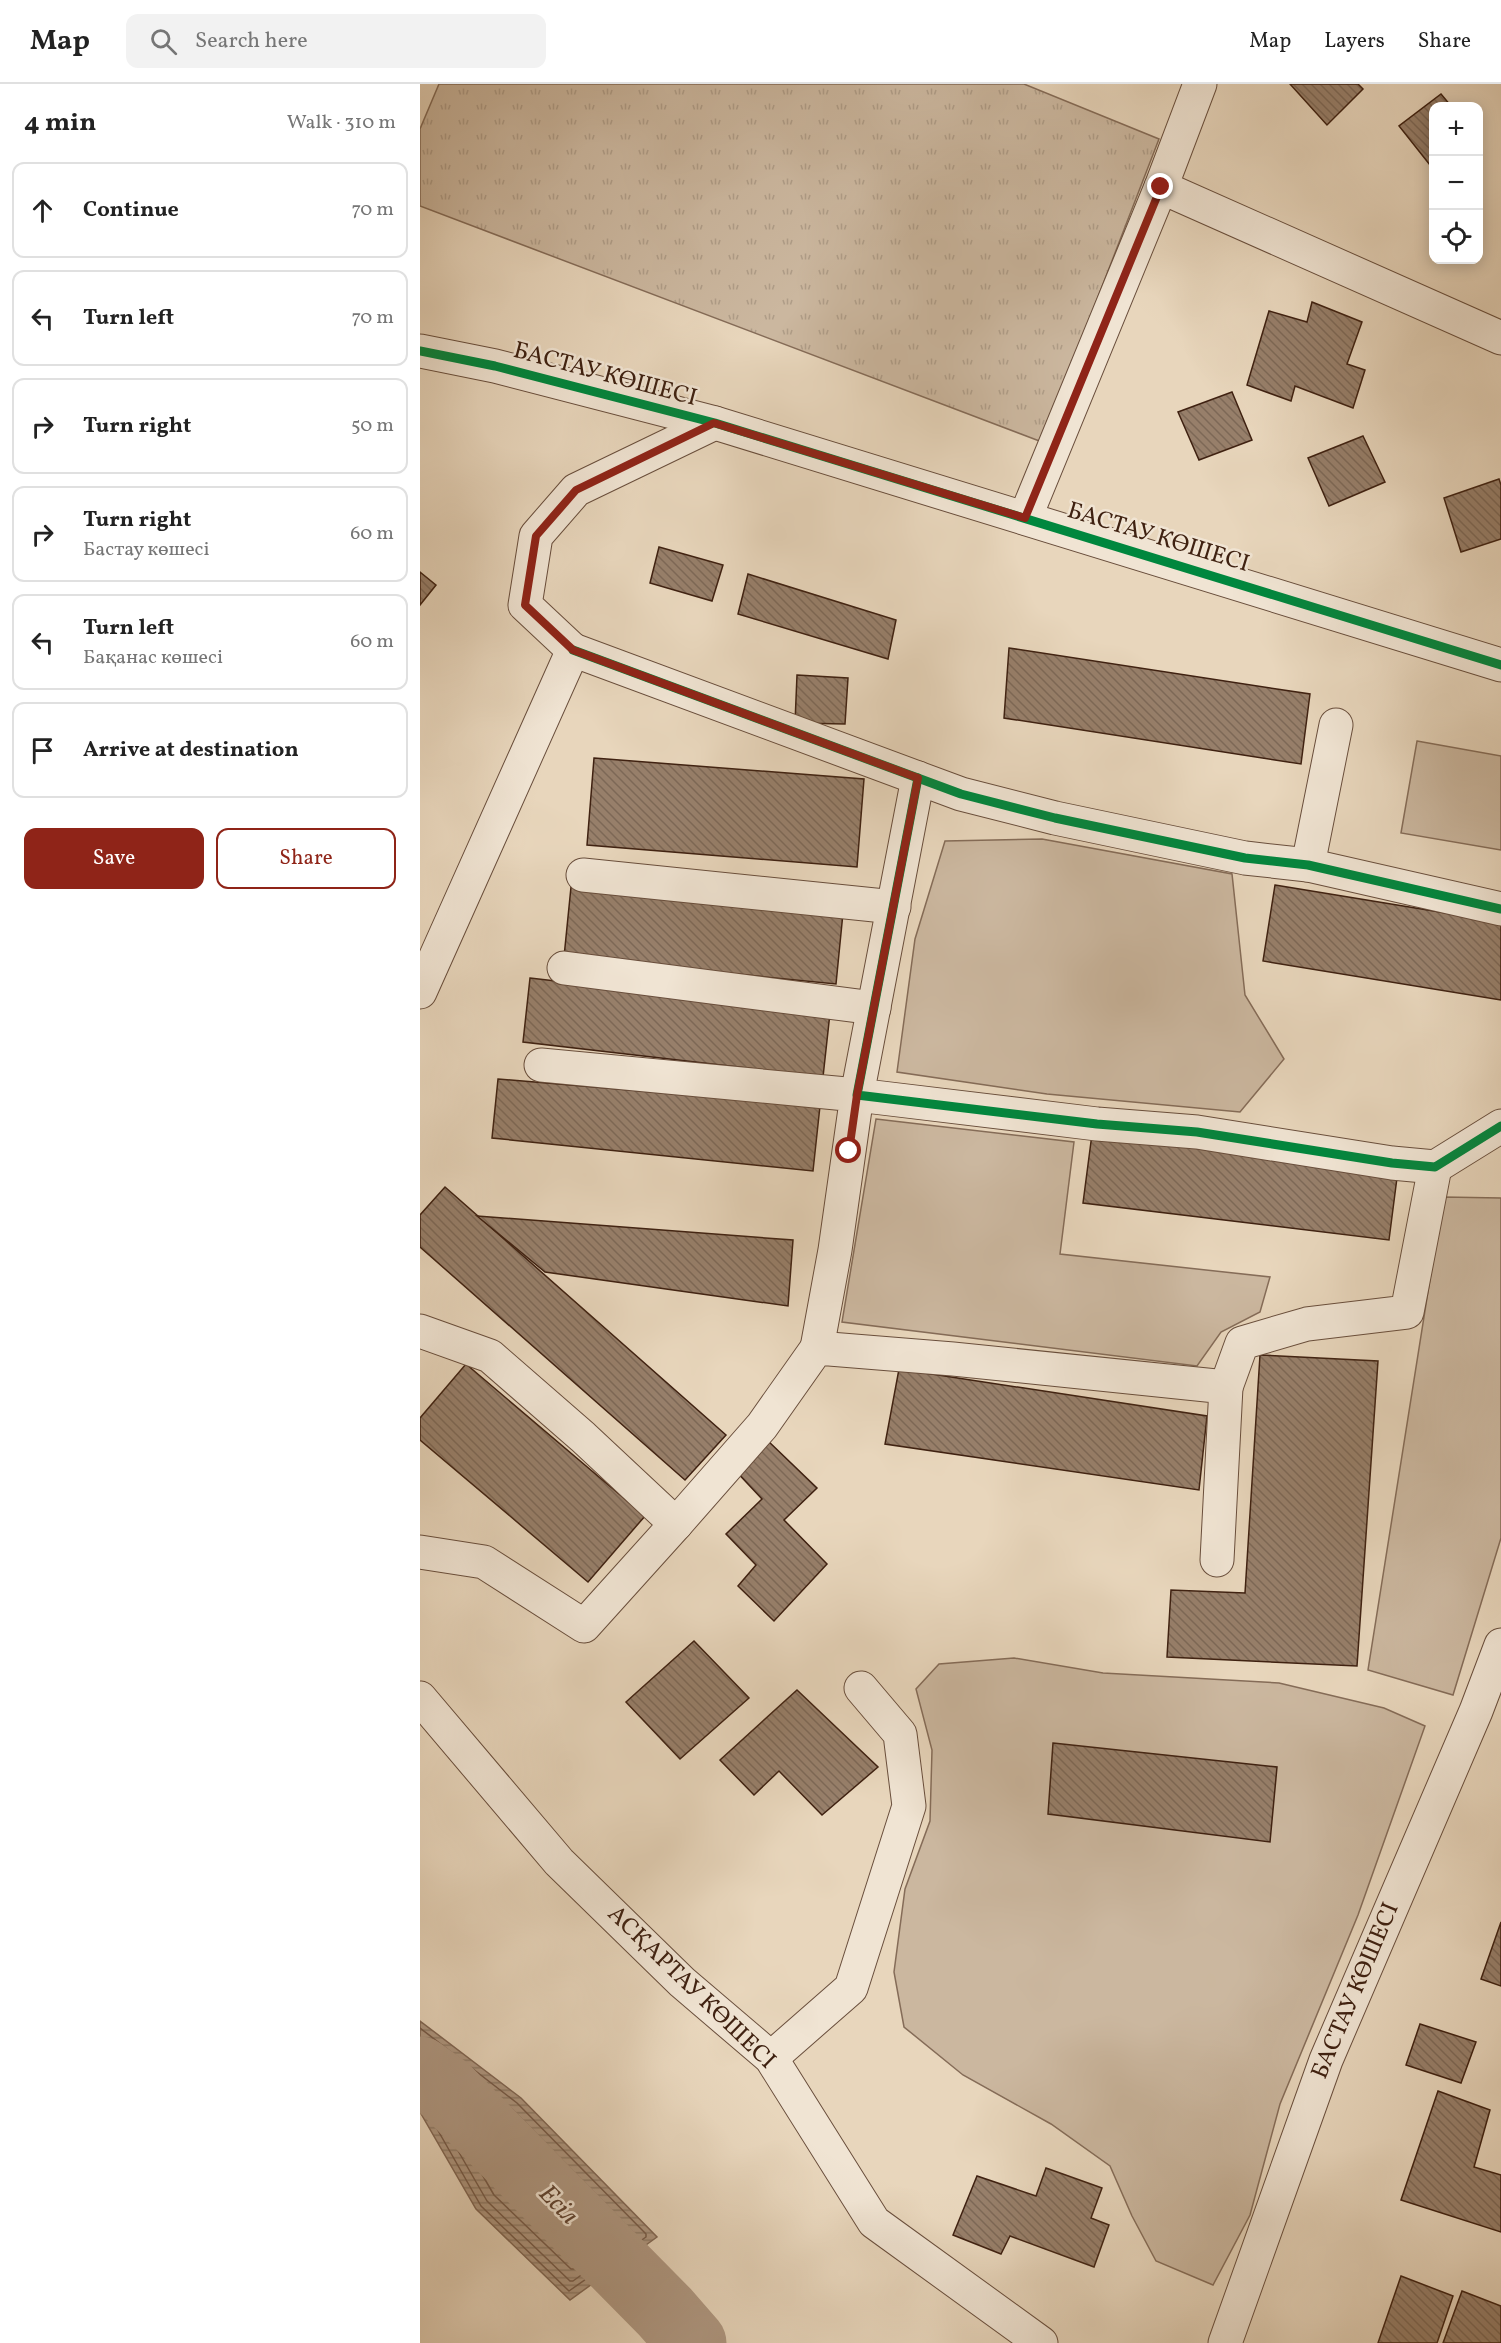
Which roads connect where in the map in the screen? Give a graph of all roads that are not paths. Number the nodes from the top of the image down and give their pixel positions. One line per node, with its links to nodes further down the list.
1 (1200, 84): 2 (street)
2 (1161, 187): 3 (street); 6 (street)
3 (1501, 338)
4 (420, 351): 5 (street, БАСТАУ КӨШЕСІ)
5 (714, 423): 6 (street, БАСТАУ КӨШЕСІ); 7 (street)
6 (1025, 518): 8 (street, БАСТАУ КӨШЕСІ)
7 (573, 650): 10 (street); 16 (street)
8 (1501, 665)
9 (1336, 725): 11 (street)
10 (918, 778): 11 (street); 13 (street)
11 (1308, 865): 14 (street)
12 (583, 875): 13 (street)
13 (894, 906): 17 (street)
14 (1501, 909)
15 (564, 968): 17 (street)
16 (420, 992)
17 (874, 1008): 19 (street)
18 (541, 1065): 19 (street)
19 (857, 1095): 21 (street); 23 (street)
20 (1501, 1126): 21 (street)
21 (1436, 1167): 24 (street)
22 (420, 1332): 25 (street)
23 (817, 1348): 24 (street); 25 (street)
24 (1226, 1387): 27 (street)
25 (676, 1524): 26 (street)
26 (420, 1552)
27 (1217, 1560)
28 (1501, 1645): 33 (street, БАСТАУ КӨШЕСІ)
29 (861, 1688): 31 (street)
30 (420, 1698): 31 (street, АСҚАРТАУ КӨШЕСІ)
31 (771, 2058): 32 (street, АСҚАРТАУ КӨШЕСІ)
32 (1041, 2343)
33 (1225, 2343)

